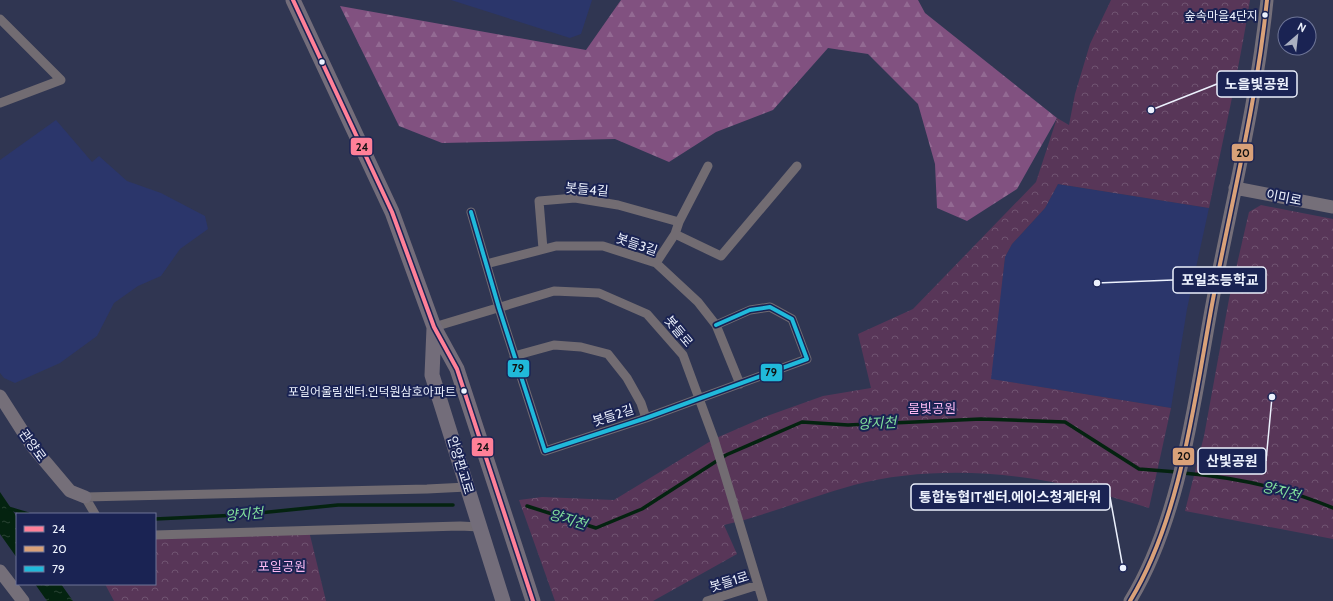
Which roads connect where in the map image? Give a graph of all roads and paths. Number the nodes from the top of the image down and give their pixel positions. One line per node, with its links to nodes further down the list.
1 (294, 0): 17 (main road, 안양판교로)
2 (1267, 0): 7 (street)
3 (0, 18): 4 (street)
4 (0, 103)
5 (708, 166): 10 (street)
6 (797, 166): 11 (street)
7 (1235, 188): 8 (street, 이미로); 35 (street)
8 (1333, 207)
9 (471, 212): 14 (street, 봇들2길)
10 (679, 222): 11 (street); 12 (street, 봇들4길)
11 (675, 234): 13 (street)
12 (543, 249): 13 (street, 봇들3길); 14 (street, 봇들3길)
13 (656, 263): 16 (street, 봇들3길)
14 (486, 264): 15 (street, 봇들2길)
15 (499, 308): 17 (street, 봇들로); 18 (street, 봇들2길); 21 (street, 봇들로)
16 (716, 325): 19 (street, 봇들3길); 19 (street, 봇들2길)
17 (434, 327): 23 (main road, 안양판교로); 32 (main road, 안양판교로)
18 (514, 356): 22 (street); 22 (street, 봇들2길)
19 (740, 384): 21 (street, 봇들2길)
20 (0, 396): 24 (street, 관양로)
21 (700, 397): 22 (street, 봇들2길); 29 (street, 봇들로)
22 (646, 418)
23 (467, 487): 24 (street); 26 (main road, 안양판교로)
24 (85, 497): 25 (street)
25 (94, 513)
26 (480, 527): 27 (street); 31 (main road, 안양판교로)
27 (156, 535)
28 (0, 570): 30 (street)
29 (758, 585): 33 (street, 봇들1로); 34 (street, 봇들로)
30 (23, 601)
31 (503, 601)
32 (533, 601)
33 (707, 601)
34 (763, 601)
35 (1130, 601)

